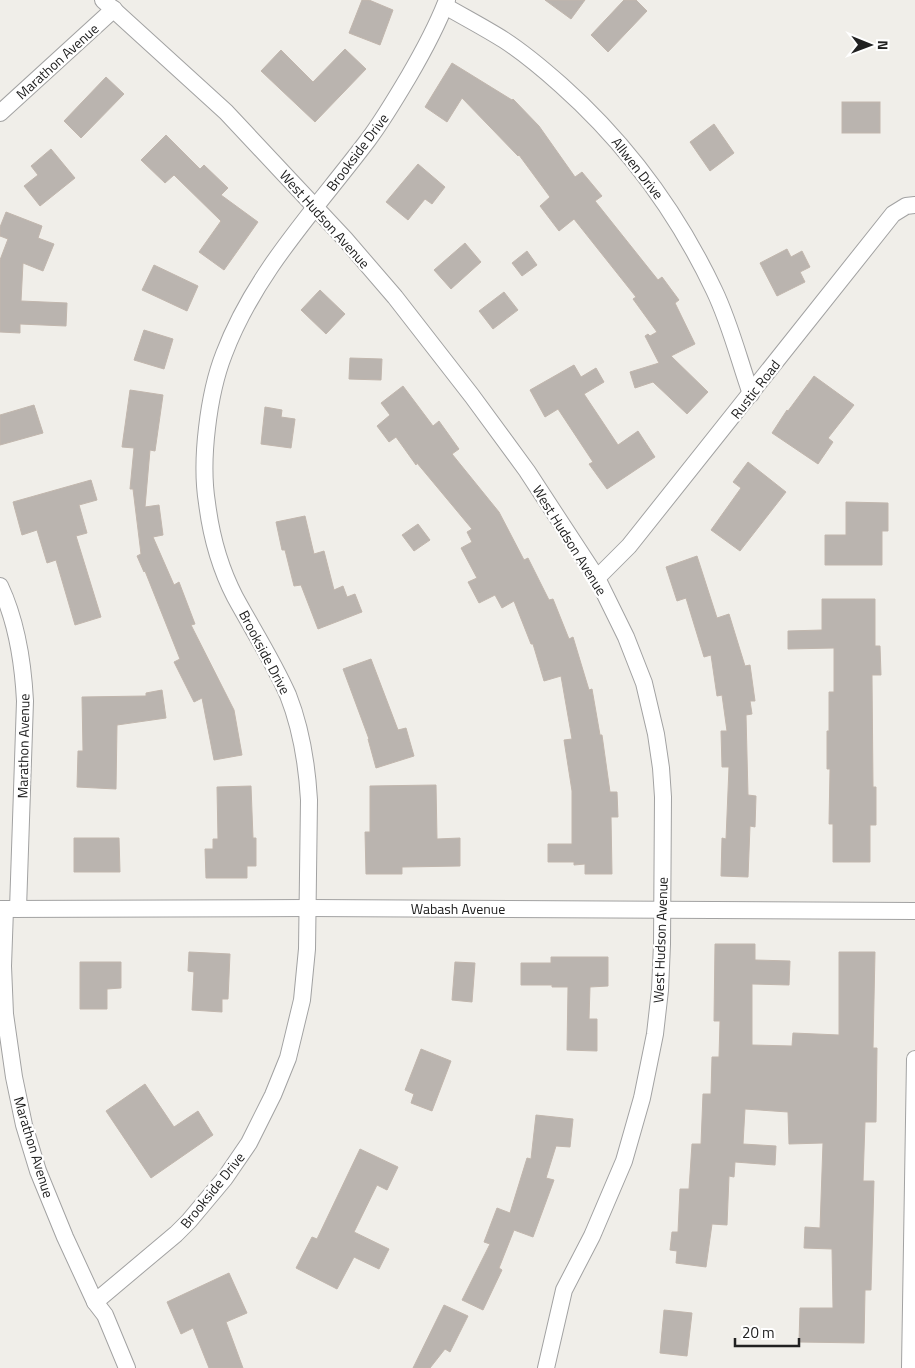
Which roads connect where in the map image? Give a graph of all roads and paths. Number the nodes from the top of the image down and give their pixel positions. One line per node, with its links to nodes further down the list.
1 (446, 3): 5 (street, Brookside Drive); 6 (street, Allwen Drive)
2 (109, 5): 3 (street, Marathon Avenue); 5 (street, West Hudson Avenue)
3 (0, 113)
4 (915, 205): 6 (street, Rustic Road)
5 (315, 206): 7 (street, West Hudson Avenue); 9 (street, Brookside Drive)
6 (751, 394): 7 (street, Rustic Road)
7 (597, 578): 11 (street, West Hudson Avenue)
8 (0, 586): 10 (street, Marathon Avenue)
9 (308, 908): 10 (street, Wabash Avenue); 11 (street, Wabash Avenue); 14 (street, Brookside Drive)
10 (8, 909): 14 (street, Marathon Avenue)
11 (662, 909): 12 (street, Wabash Avenue); 16 (street, West Hudson Avenue)
12 (915, 911)
13 (915, 1059): 17 (street)
14 (95, 1302): 15 (street, Marathon Avenue)
15 (128, 1368)
16 (546, 1368)
17 (910, 1368)

